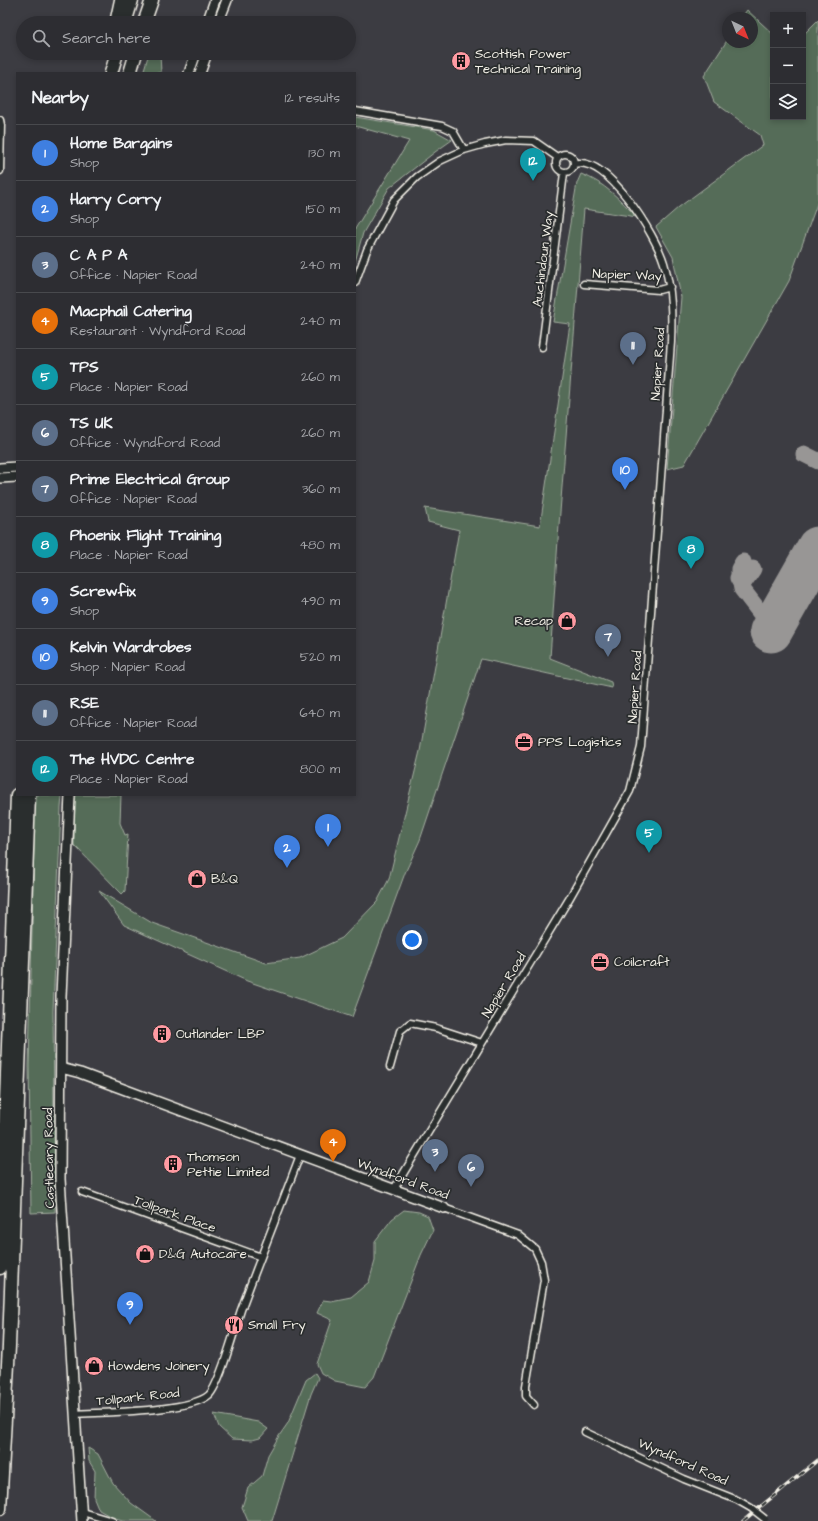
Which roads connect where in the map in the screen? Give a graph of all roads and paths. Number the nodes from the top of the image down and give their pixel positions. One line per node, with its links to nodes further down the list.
1 (121, 0): 6 (highway)
2 (132, 0): 7 (highway)
3 (152, 0): 8 (highway)
4 (215, 0): 9 (main road)
5 (226, 0): 10 (main road)
6 (118, 16)
7 (127, 16)
8 (146, 16)
9 (209, 16)
10 (220, 16)
11 (109, 60): 16 (highway)
12 (115, 60): 17 (highway)
13 (134, 60): 18 (highway)
14 (194, 60): 19 (main road)
15 (205, 60): 20 (main road)
16 (106, 72)
17 (111, 72)
18 (130, 72)
19 (189, 72)
20 (200, 72)
21 (356, 111): 23 (street)
22 (0, 120): 26 (street)
23 (464, 150): 24 (street, Napier Road); 28 (street, Napier Road)
24 (557, 157): 25 (street, Napier Road); 27 (street)
25 (574, 164): 27 (street); 30 (street, Napier Road)
26 (0, 171)
27 (564, 173): 31 (street, Auchindoun Way)
28 (356, 280)
29 (584, 284): 30 (street, Napier Way)
30 (670, 287): 39 (street, Napier Road)
31 (542, 347)
32 (16, 467): 33 (main road)
33 (0, 468)
34 (16, 477): 35 (main road)
35 (0, 478)
36 (17, 796): 47 (highway)
37 (29, 796): 51 (highway)
38 (70, 796): 41 (main road, Castlecary Road)
39 (482, 1043): 40 (street); 43 (street, Napier Road)
40 (390, 1067)
41 (61, 1068): 42 (main road, Wyndford Road); 49 (main road, Castlecary Road)
42 (300, 1155): 43 (main road, Wyndford Road); 46 (street, Tollpark Road)
43 (394, 1189): 45 (main road, Wyndford Road)
44 (82, 1192): 46 (street, Tollpark Place)
45 (444, 1208): 48 (street, Wyndford Road)
46 (262, 1257): 49 (street, Tollpark Road)
47 (0, 1268)
48 (534, 1405)
49 (75, 1414): 52 (main road, Castlecary Road)
50 (585, 1432): 53 (street, Wyndford Road, bridge)
51 (0, 1509)
52 (82, 1516): 54 (street)
53 (766, 1520)
54 (112, 1521)

